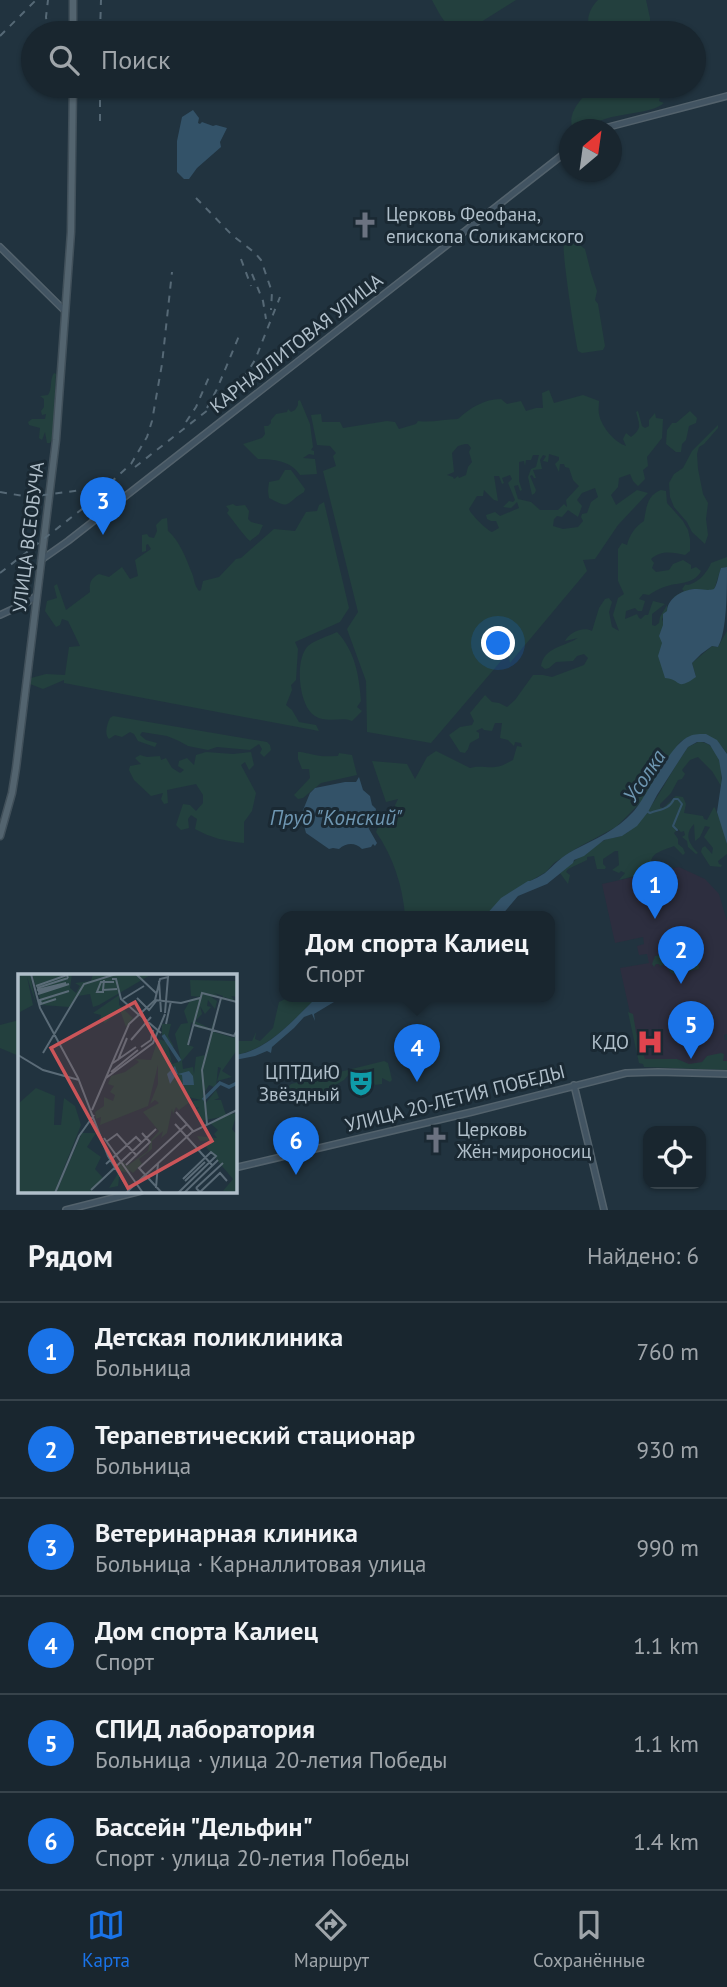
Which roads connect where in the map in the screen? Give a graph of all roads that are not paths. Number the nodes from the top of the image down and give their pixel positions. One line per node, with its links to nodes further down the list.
1 (73, 0): 2 (main road)
2 (73, 21)
3 (727, 96): 5 (street)
4 (73, 98): 8 (main road, УЛИЦА ВСЕОБУЧА)
5 (622, 123)
6 (559, 157): 9 (street, КАРНАЛЛИТОВАЯ УЛИЦА)
7 (0, 247): 8 (street)
8 (65, 311): 9 (main road, УЛИЦА ВСЕОБУЧА)
9 (41, 560): 10 (main road, УЛИЦА ВСЕОБУЧА)
10 (36, 596): 11 (street); 12 (main road, УЛИЦА ВСЕОБУЧА)
11 (0, 615)
12 (0, 836)
13 (727, 1074): 14 (street, УЛИЦА 20-ЛЕТИЯ ПОБЕДЫ)
14 (574, 1085): 15 (street, УЛИЦА 20-ЛЕТИЯ ПОБЕДЫ); 18 (street)
15 (236, 1168)
16 (137, 1192): 17 (street)
17 (66, 1210)
18 (604, 1210)

